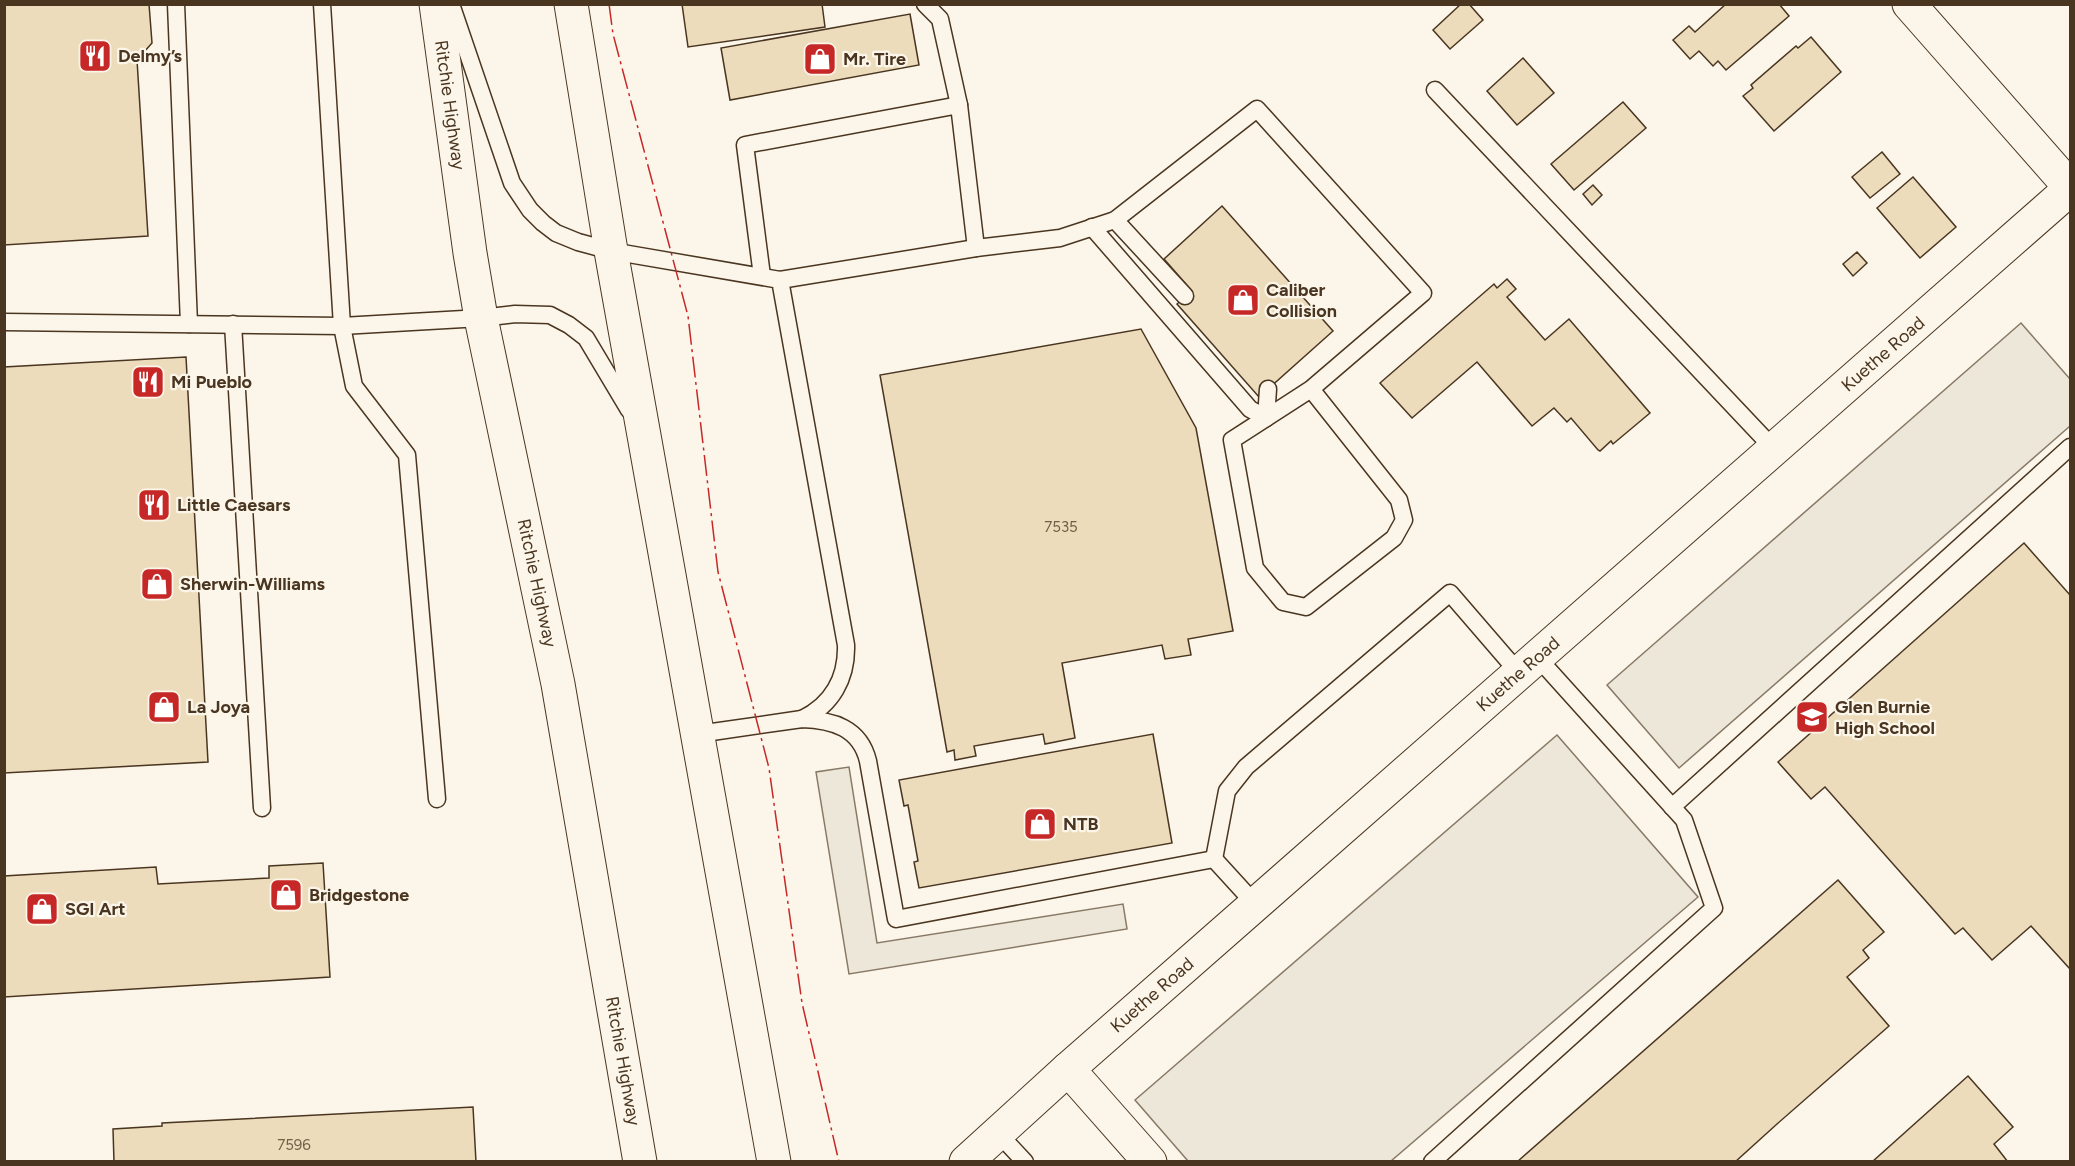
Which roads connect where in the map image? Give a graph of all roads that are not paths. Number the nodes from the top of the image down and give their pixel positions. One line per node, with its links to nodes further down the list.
1 (176, 4): 20 (lane)
2 (322, 4): 22 (lane)
3 (436, 4): 18 (main road, Ritchie Highway)
4 (452, 4): 14 (lane)
5 (570, 4): 14 (main road)
6 (926, 4): 9 (lane)
7 (1909, 4): 10 (main road)
8 (1435, 90): 27 (lane)
9 (959, 105): 13 (lane); 15 (lane)
10 (2070, 188): 27 (main road, Kuethe Road)
11 (1115, 220): 12 (lane); 17 (lane); 24 (lane)
12 (1092, 227): 13 (lane); 25 (lane)
13 (976, 248): 16 (lane)
14 (611, 251): 15 (lane); 28 (main road)
15 (762, 276): 16 (lane)
16 (780, 280): 30 (lane)
17 (1185, 296)
18 (481, 318): 22 (lane); 28 (lane); 39 (main road, Ritchie Highway)
19 (4, 322): 20 (lane)
20 (189, 324): 21 (lane)
21 (233, 324): 22 (lane); 34 (lane)
22 (342, 326): 32 (lane)
23 (1268, 389): 25 (lane)
24 (1311, 389): 25 (lane); 25 (lane)
25 (1266, 418)
26 (2070, 447): 33 (lane)
27 (1774, 449): 29 (main road, Kuethe Road)
28 (648, 452): 31 (main road)
29 (1528, 665): 33 (lane); 35 (lane); 36 (main road, Kuethe Road)
30 (802, 719): 31 (lane); 35 (lane)
31 (698, 734): 40 (main road)
32 (437, 799)
33 (1672, 807): 44 (lane)
34 (262, 808)
35 (1214, 859): 36 (lane)
36 (1256, 904): 37 (main road, Kuethe Road)
37 (1068, 1070): 38 (main road, Kuethe Road); 43 (main road)
38 (998, 1133): 41 (main road, Kuethe Road); 42 (lane)
39 (640, 1161)
40 (774, 1161)
41 (966, 1161)
42 (1025, 1161)
43 (1150, 1161)
44 (1432, 1161)

